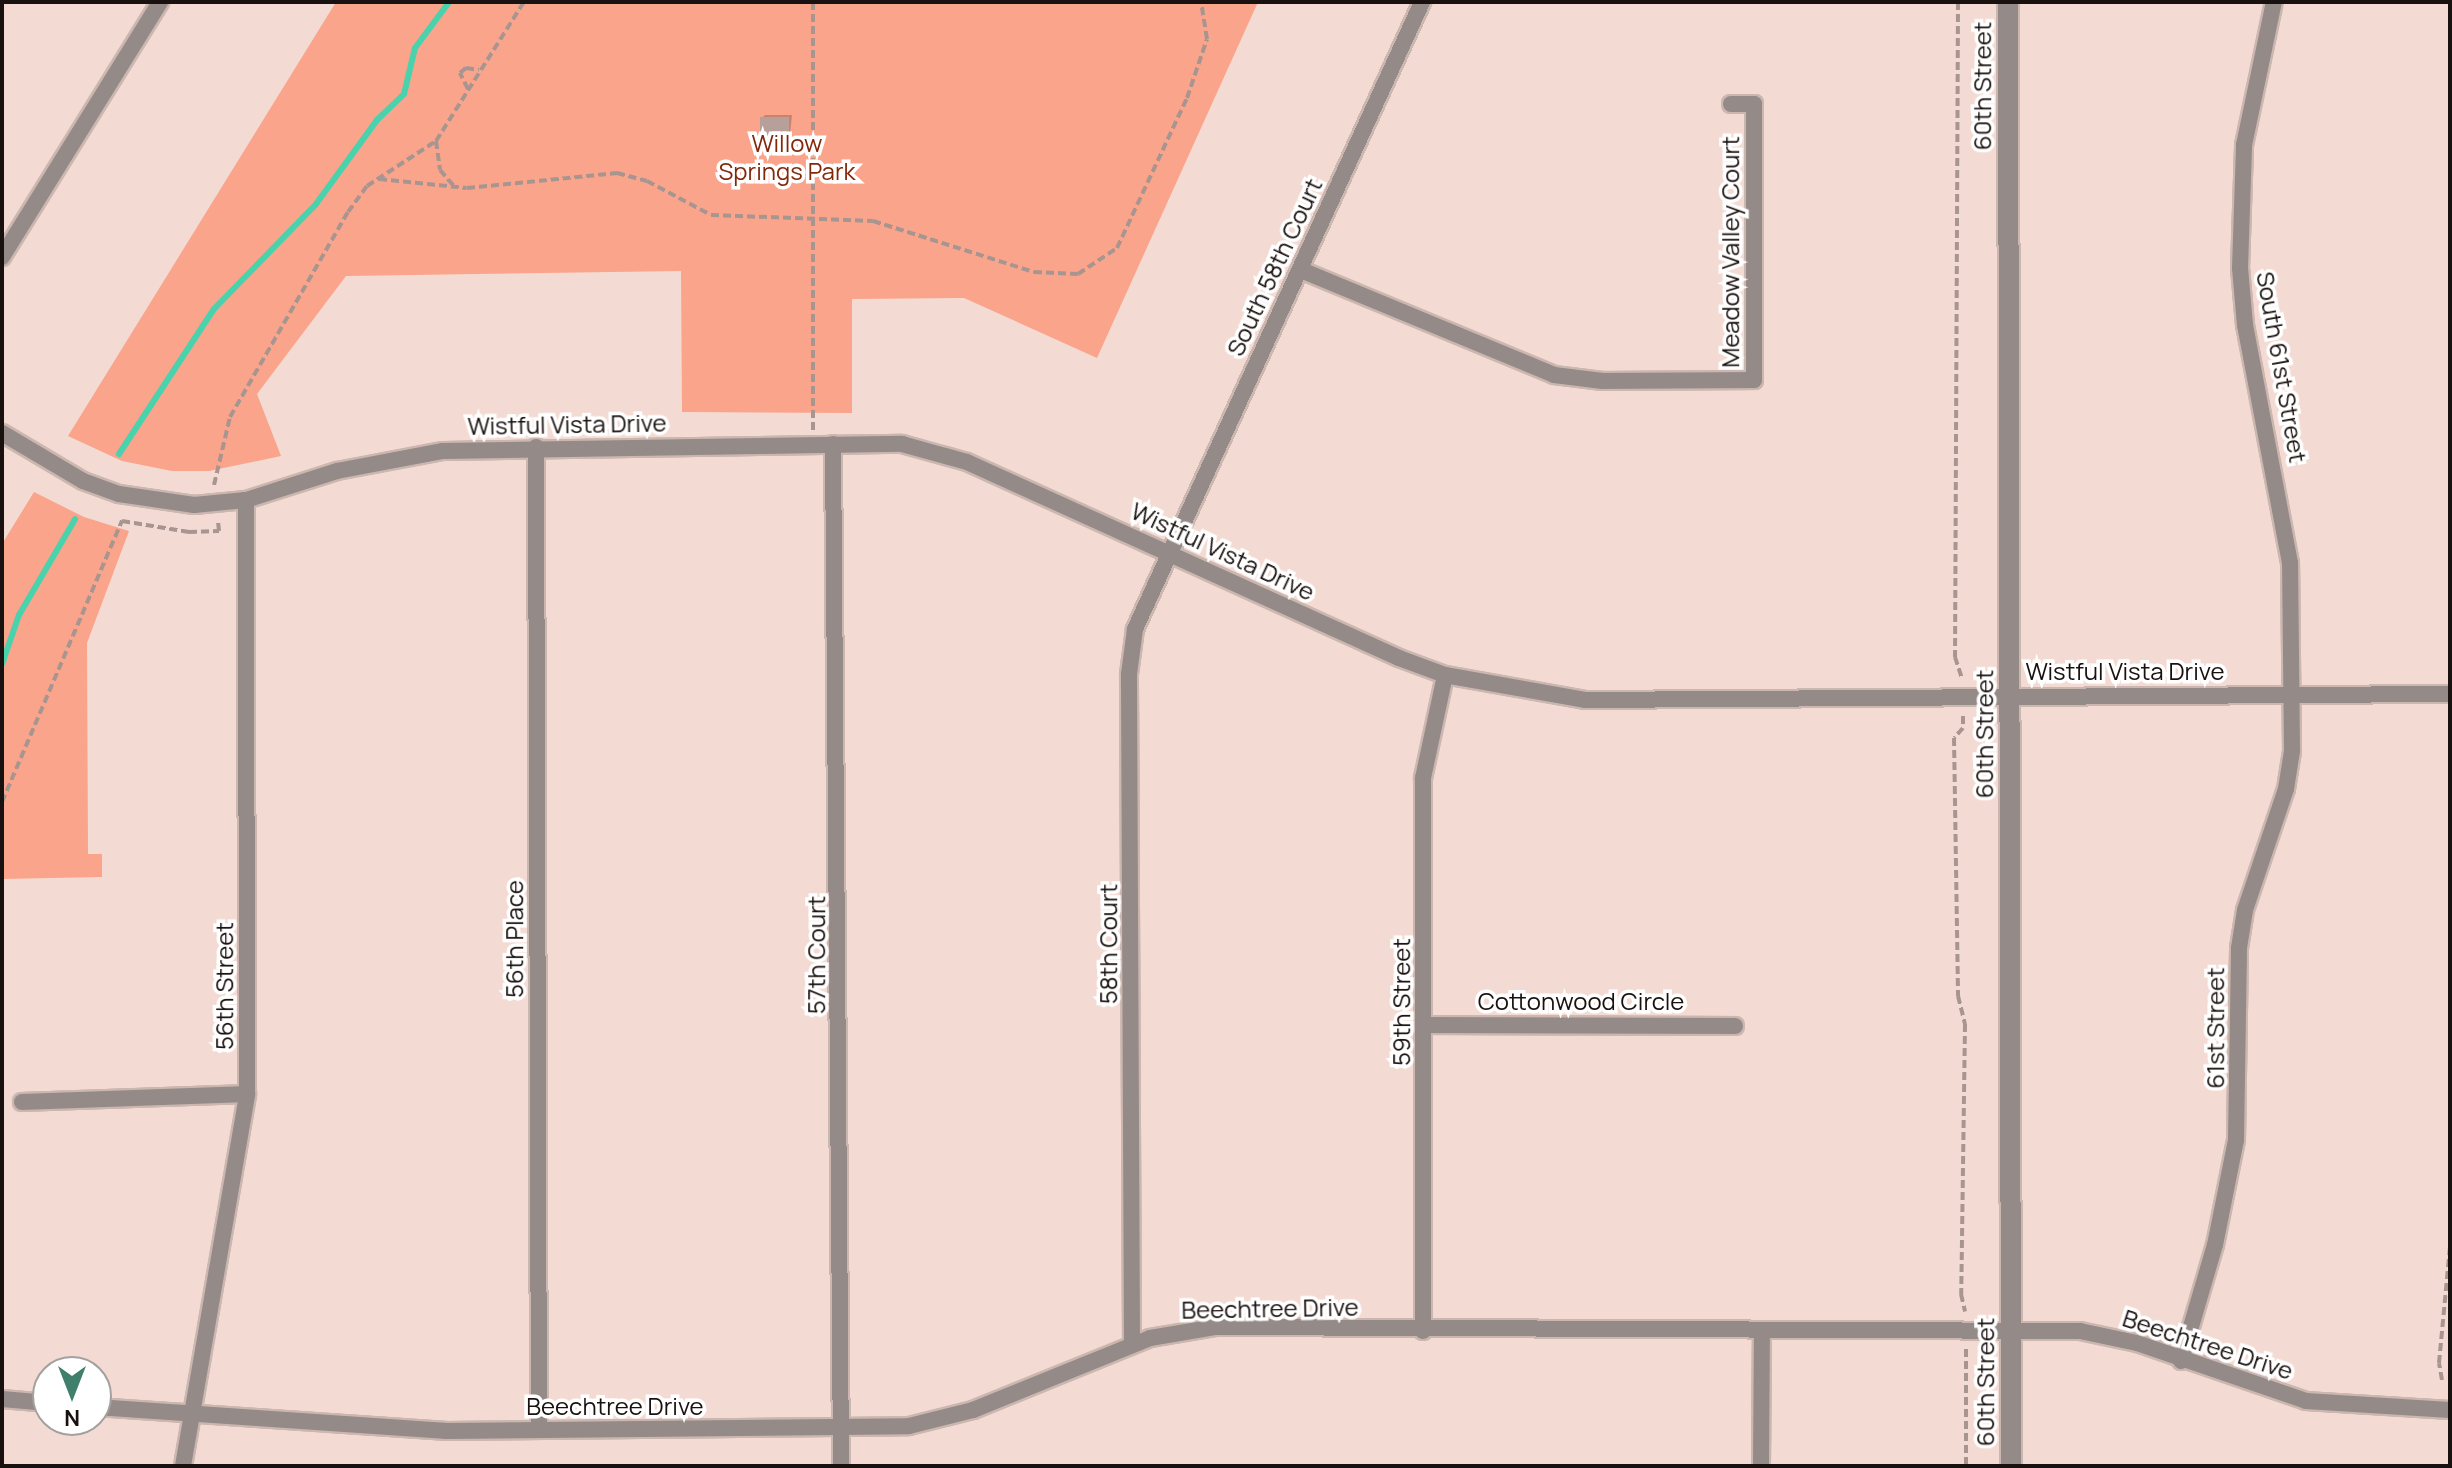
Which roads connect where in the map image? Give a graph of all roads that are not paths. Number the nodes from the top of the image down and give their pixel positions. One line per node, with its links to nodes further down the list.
1 (160, 2): 6 (street)
2 (1422, 2): 7 (street, South 58th Court)
3 (2008, 2): 16 (street, 60th Street)
4 (2274, 2): 15 (street, South 61st Street)
5 (1731, 104): 7 (street, Meadow Valley Court)
6 (2, 257)
7 (1301, 270): 12 (street, South 58th Court)
8 (2, 433): 11 (street, Wistful Vista Drive)
9 (833, 444): 10 (street, Wistful Vista Drive); 12 (street, Wistful Vista Drive); 31 (street, 57th Court)
10 (536, 447): 11 (street, Wistful Vista Drive); 32 (street, 56th Place)
11 (246, 500): 19 (street, 56th Street)
12 (1168, 552): 13 (street, Wistful Vista Drive); 24 (street, 58th Court)
13 (1445, 675): 16 (street, Wistful Vista Drive); 17 (street, 59th Street)
14 (2450, 694): 15 (street, Wistful Vista Drive)
15 (2294, 695): 16 (street, Wistful Vista Drive); 25 (street, 61st Street)
16 (2010, 696): 22 (street, 60th Street)
17 (1427, 1025): 18 (street, Cottonwood Circle); 21 (street, 59th Street)
18 (1735, 1026)
19 (247, 1094): 20 (street); 30 (street, 56th Street)
20 (22, 1102)
21 (1423, 1331): 23 (street, Beechtree Drive); 24 (street, Beechtree Drive)
22 (2011, 1331): 23 (street, Beechtree Drive); 25 (street, Beechtree Drive); 36 (street, 60th Street)
23 (1762, 1332): 35 (street)
24 (1132, 1344): 31 (street, Beechtree Drive)
25 (2181, 1361): 29 (street, Beechtree Drive)
26 (2, 1399): 27 (street)
27 (32, 1402)
28 (112, 1408): 30 (street, Beechtree Drive)
29 (2450, 1410)
30 (190, 1414): 32 (street, Beechtree Drive); 33 (street, 56th Street)
31 (841, 1428): 32 (street, Beechtree Drive); 34 (street, 57th Court)
32 (539, 1430)
33 (183, 1466)
34 (841, 1466)
35 (1761, 1466)
36 (2011, 1466)

